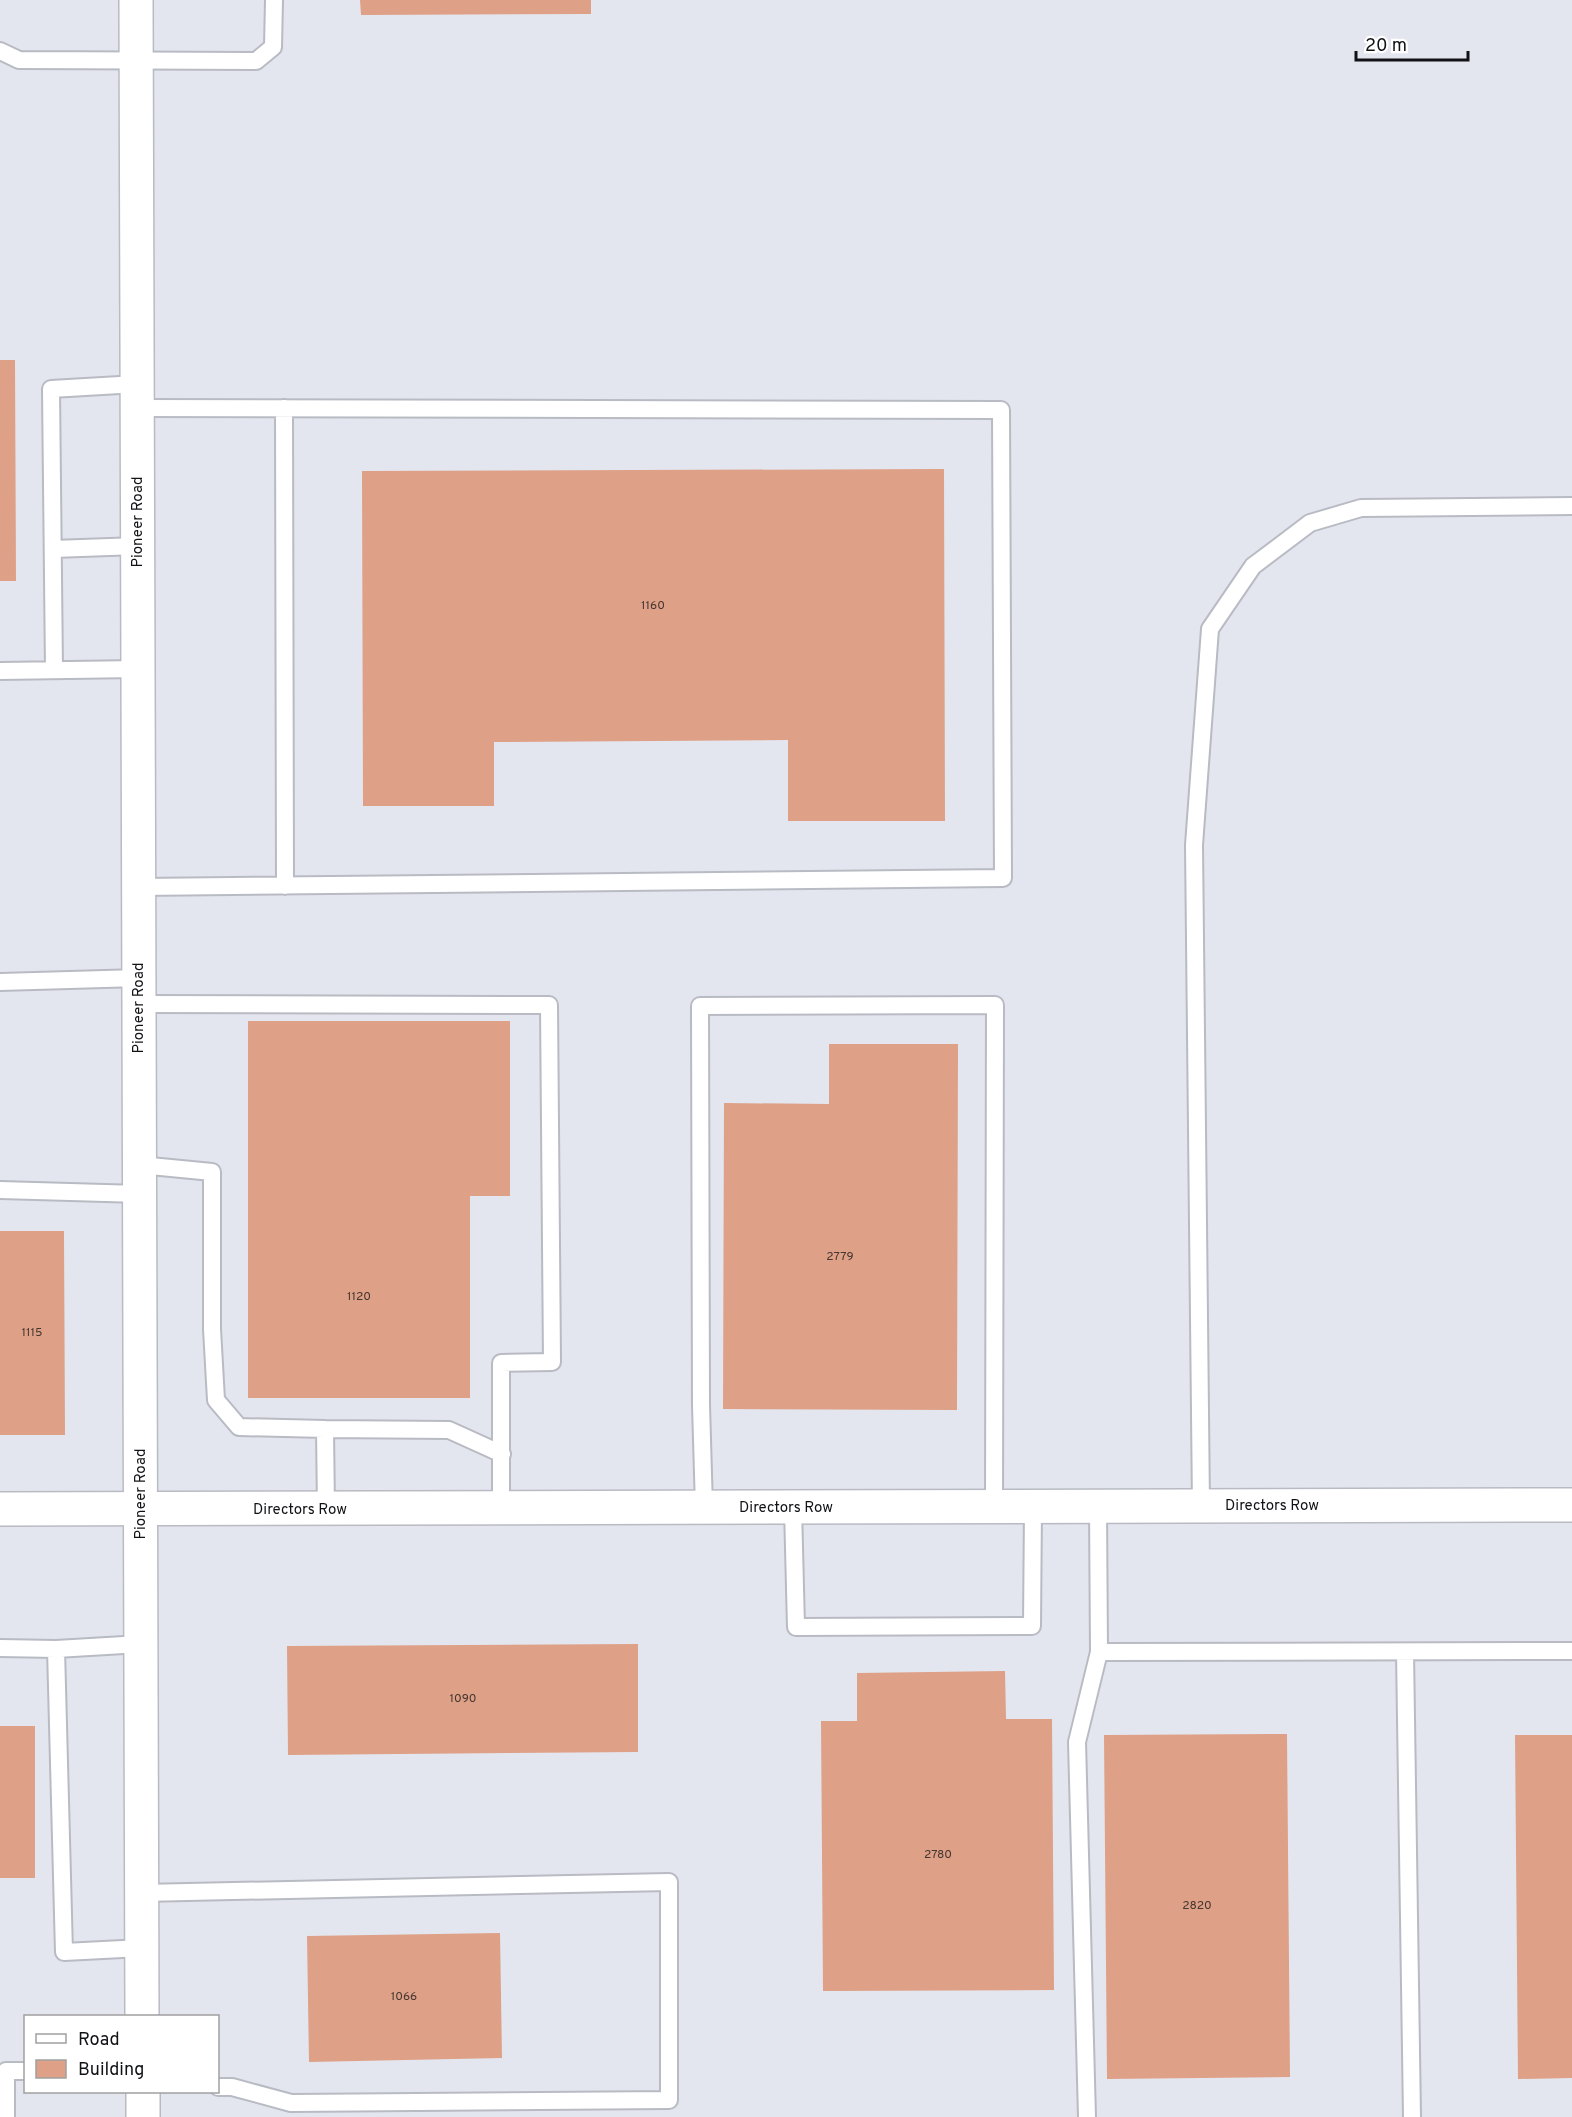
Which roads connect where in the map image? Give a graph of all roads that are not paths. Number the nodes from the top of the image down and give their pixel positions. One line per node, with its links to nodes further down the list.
1 (136, 0): 4 (street, Pioneer Road)
2 (274, 0): 4 (lane)
3 (0, 51): 4 (lane)
4 (136, 62): 5 (street, Pioneer Road)
5 (138, 396): 6 (lane); 8 (street, Pioneer Road); 9 (lane)
6 (284, 408): 13 (lane); 13 (lane)
7 (1572, 506): 25 (lane)
8 (138, 546): 9 (lane); 10 (street, Pioneer Road)
9 (52, 549): 11 (lane)
10 (138, 669): 11 (lane); 14 (street, Pioneer Road)
11 (54, 670): 12 (lane)
12 (0, 671)
13 (285, 886): 14 (lane)
14 (139, 887): 16 (street, Pioneer Road)
15 (0, 982): 16 (lane)
16 (139, 991): 17 (street, Pioneer Road); 20 (lane)
17 (140, 1180): 18 (lane); 19 (lane); 30 (street, Pioneer Road)
18 (0, 1190)
19 (325, 1429): 20 (lane); 31 (lane)
20 (502, 1454): 29 (lane)
21 (1572, 1505): 25 (street, Directors Row)
22 (994, 1507): 23 (street, Directors Row); 26 (lane); 27 (street, Directors Row)
23 (1033, 1507): 24 (street, Directors Row); 27 (lane)
24 (1098, 1507): 25 (street, Directors Row); 36 (lane)
25 (1201, 1507)
26 (704, 1508): 27 (street, Directors Row); 29 (street, Directors Row)
27 (793, 1508)
28 (0, 1509): 30 (street, Directors Row)
29 (501, 1509): 31 (street, Directors Row)
30 (141, 1510): 31 (street, Directors Row); 32 (street, Pioneer Road)
31 (326, 1510)
32 (141, 1644): 34 (lane); 38 (street, Pioneer Road)
33 (0, 1648): 34 (lane)
34 (56, 1649): 39 (lane)
35 (1572, 1651): 37 (lane)
36 (1099, 1652): 37 (lane); 47 (lane)
37 (1405, 1652): 48 (lane)
38 (142, 1893): 39 (street, Pioneer Road); 43 (lane)
39 (142, 1948): 40 (street, Pioneer Road)
40 (142, 2015)
41 (3, 2071): 42 (lane); 45 (lane)
42 (24, 2071)
43 (219, 2087)
44 (143, 2093): 46 (street)
45 (6, 2117)
46 (143, 2117)
47 (1087, 2117)
48 (1412, 2117)

